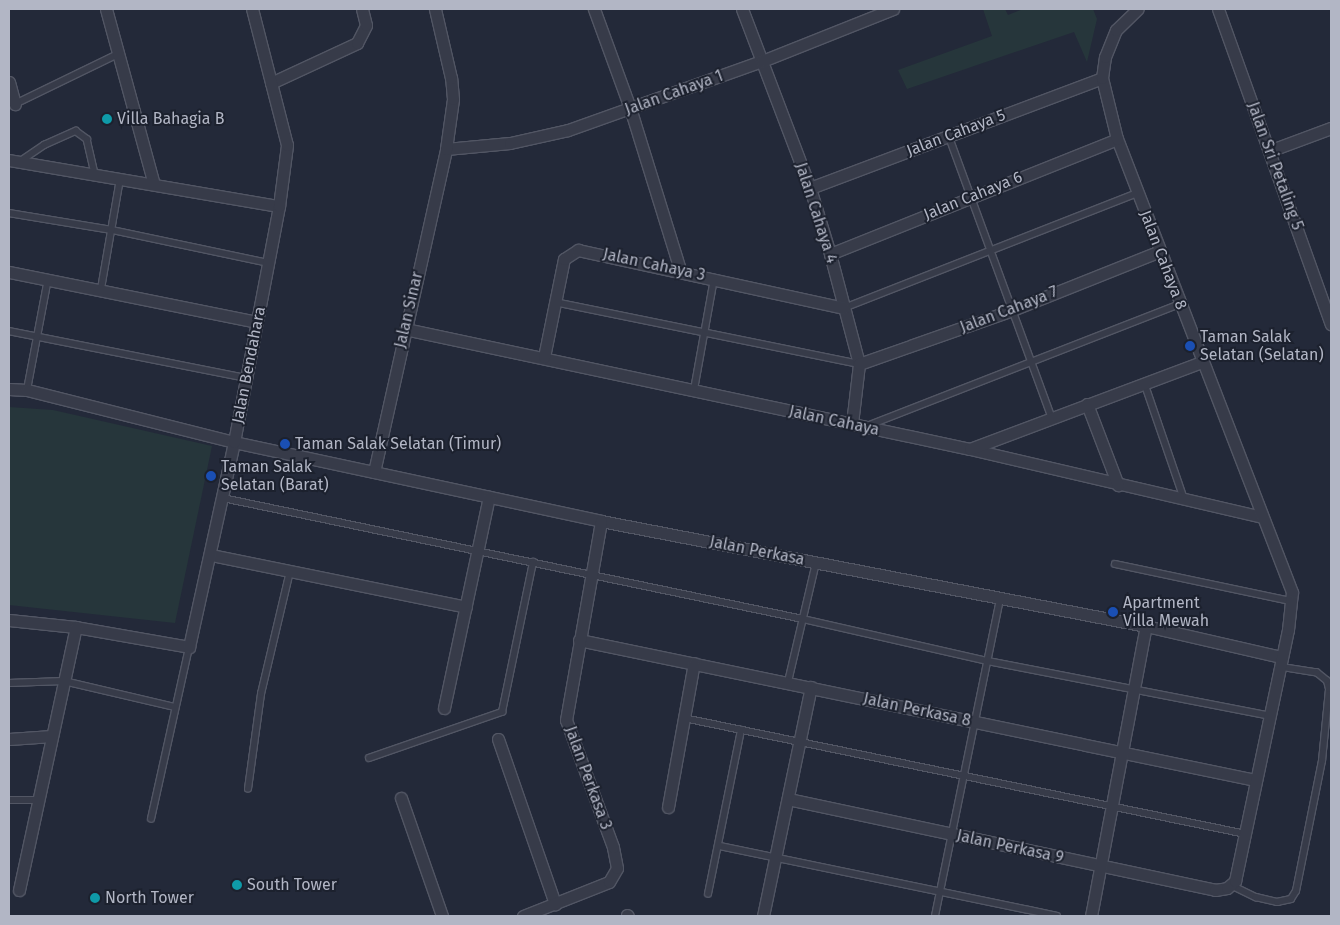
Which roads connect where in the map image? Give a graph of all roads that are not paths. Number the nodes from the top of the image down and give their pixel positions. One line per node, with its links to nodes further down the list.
1 (106, 9): 10 (street)
2 (252, 9): 14 (street, Jalan Bendahara)
3 (362, 9): 14 (street)
4 (435, 9): 20 (street, Jalan Sinar)
5 (594, 9): 16 (street)
6 (742, 9): 11 (street, Jalan Cahaya 4)
7 (893, 9): 11 (street, Jalan Cahaya 1)
8 (1138, 9): 12 (street, Jalan Cahaya 8)
9 (1218, 9): 21 (street, Jalan Sri Petaling 5)
10 (118, 54): 15 (lane); 25 (street)
11 (762, 61): 16 (street, Jalan Cahaya 1); 26 (street, Jalan Cahaya 4)
12 (1102, 78): 18 (street, Jalan Cahaya 5); 19 (street, Jalan Cahaya 8)
13 (9, 82): 15 (street)
14 (271, 83): 29 (street, Jalan Bendahara)
15 (15, 104)
16 (630, 108): 20 (street, Jalan Cahaya 1); 36 (street)
17 (1331, 128): 21 (street)
18 (949, 136): 26 (street, Jalan Cahaya 5); 28 (lane)
19 (1117, 139): 27 (street, Jalan Cahaya 8); 28 (street, Jalan Cahaya 6)
20 (446, 149): 47 (street, Jalan Sinar)
21 (1269, 151): 46 (street, Jalan Sri Petaling 5)
22 (14, 160): 23 (street); 23 (lane)
23 (95, 174): 24 (street)
24 (120, 179): 25 (street); 31 (lane)
25 (154, 184): 29 (street)
26 (810, 188): 34 (street, Jalan Cahaya 4)
27 (1137, 193): 32 (lane); 33 (street, Jalan Cahaya 8)
28 (970, 197): 32 (lane); 34 (street, Jalan Cahaya 6)
29 (279, 206): 35 (street, Jalan Bendahara)
30 (9, 213): 31 (lane)
31 (112, 230): 35 (lane); 40 (lane)
32 (990, 250): 43 (lane); 44 (lane)
33 (1158, 252): 42 (street, Jalan Cahaya 8); 44 (street, Jalan Cahaya 7)
34 (830, 254): 43 (street, Jalan Cahaya 4)
35 (269, 263): 45 (street, Jalan Bendahara)
36 (680, 270): 39 (street, Jalan Cahaya 3); 41 (street, Jalan Cahaya 3)
37 (9, 272): 38 (street)
38 (48, 278): 40 (street); 50 (lane)
39 (714, 278): 43 (street, Jalan Cahaya 3); 49 (lane)
40 (101, 289): 45 (street)
41 (555, 302): 49 (lane); 51 (street, Jalan Cahaya 3)
42 (1180, 304): 52 (lane); 53 (street, Jalan Cahaya 8)
43 (844, 308): 54 (street, Jalan Cahaya 4)
44 (1012, 310): 52 (lane); 54 (street, Jalan Cahaya 7)
45 (256, 322): 55 (street, Jalan Bendahara)
46 (1331, 324)
47 (405, 329): 51 (street, Jalan Cahaya); 66 (street, Jalan Sinar)
48 (9, 331): 50 (lane)
49 (705, 334): 54 (lane); 59 (lane)
50 (38, 335): 55 (lane); 58 (lane)
51 (544, 357): 59 (street, Jalan Cahaya)
52 (1032, 362): 61 (lane); 63 (lane)
53 (1201, 362): 56 (street); 71 (street, Jalan Cahaya 8)
54 (859, 364): 62 (street, Jalan Cahaya 4)
55 (246, 378): 64 (street, Jalan Bendahara)
56 (1145, 384): 60 (street); 70 (lane)
57 (9, 389): 58 (street, Jalan Perkasa)
58 (27, 390): 64 (street, Jalan Perkasa)
59 (694, 393): 62 (street, Jalan Cahaya)
60 (1087, 404): 61 (street); 67 (street)
61 (1052, 417): 65 (street)
62 (852, 424): 63 (street, Jalan Cahaya)
63 (864, 427): 65 (street, Jalan Cahaya)
64 (234, 442): 66 (street, Jalan Perkasa); 69 (street, Jalan Bendahara)
65 (970, 449): 67 (street, Jalan Cahaya)
66 (374, 472): 68 (street, Jalan Perkasa)
67 (1118, 485): 70 (street, Jalan Cahaya)
68 (489, 497): 72 (street, Jalan Perkasa); 73 (street)
69 (223, 498): 73 (lane); 74 (street, Jalan Bendahara)
70 (1185, 500): 71 (street, Jalan Cahaya)
71 (1262, 516): 81 (street, Jalan Cahaya 8)
72 (601, 522): 76 (street, Jalan Perkasa); 79 (street, Jalan Perkasa 3)
73 (478, 551): 75 (lane); 82 (street)
74 (211, 555): 78 (street); 88 (street, Jalan Bendahara)
75 (533, 562): 79 (lane); 108 (lane)
76 (816, 563): 80 (street, Jalan Perkasa); 83 (lane)
77 (1115, 564): 81 (lane)
78 (290, 572): 82 (street); 111 (lane)
79 (591, 575): 83 (lane); 87 (street, Jalan Perkasa 3)
80 (1000, 598): 85 (street, Jalan Perkasa); 89 (lane)
81 (1293, 601): 90 (street, Jalan Cahaya 8)
82 (466, 607): 98 (street)
83 (803, 619): 89 (lane); 93 (lane)
84 (9, 620): 86 (street)
85 (1146, 626): 90 (street, Jalan Perkasa); 96 (street)
86 (76, 627): 88 (street); 92 (street)
87 (579, 640): 91 (street, Jalan Perkasa 8); 128 (street, Jalan Perkasa 3)
88 (189, 647): 97 (lane)
89 (988, 661): 96 (lane); 101 (lane)
90 (1280, 662): 99 (street, Jalan Cahaya 8); 124 (lane)
91 (694, 663): 93 (street, Jalan Perkasa 8); 100 (street)
92 (64, 681): 94 (lane); 97 (lane); 103 (street)
93 (788, 682): 95 (street, Jalan Perkasa 8)
94 (9, 683)
95 (811, 687): 101 (street, Jalan Perkasa 8); 106 (street)
96 (1134, 690): 99 (lane); 107 (street)
97 (175, 707): 118 (lane)
98 (444, 708)
99 (1268, 715): 110 (street, Jalan Cahaya 8)
100 (684, 718): 102 (lane); 116 (street)
101 (974, 722): 107 (street, Jalan Perkasa 8); 109 (lane)
102 (742, 730): 106 (lane); 121 (lane)
103 (52, 736): 104 (street); 115 (street)
104 (9, 739)
105 (498, 739): 128 (street)
106 (800, 742): 109 (lane); 113 (street)
107 (1122, 754): 110 (street, Jalan Perkasa 8); 117 (street)
108 (369, 758)
109 (964, 776): 117 (lane); 119 (lane)
110 (1255, 780): 120 (street, Jalan Cahaya 8)
111 (248, 789)
112 (401, 798): 129 (street)
113 (788, 799): 119 (street, Jalan Perkasa 9); 122 (street)
114 (9, 800): 115 (lane)
115 (38, 800): 125 (street)
116 (668, 806)
117 (1111, 807): 120 (lane); 123 (street)
118 (151, 819)
119 (952, 834): 123 (street, Jalan Perkasa 9); 126 (lane)
120 (1246, 834): 124 (street, Jalan Cahaya 8)
121 (720, 846): 122 (lane); 127 (lane)
122 (776, 857): 126 (lane); 131 (street)
123 (1100, 866): 124 (street, Jalan Perkasa 9); 134 (street)
124 (1231, 885)
125 (18, 890)
126 (940, 891): 132 (lane); 133 (lane)
127 (708, 894)
128 (554, 904): 130 (street, Jalan Perkasa 3)
129 (442, 916)
130 (523, 916)
131 (764, 916)
132 (935, 916)
133 (1057, 916)
134 (1091, 916)

